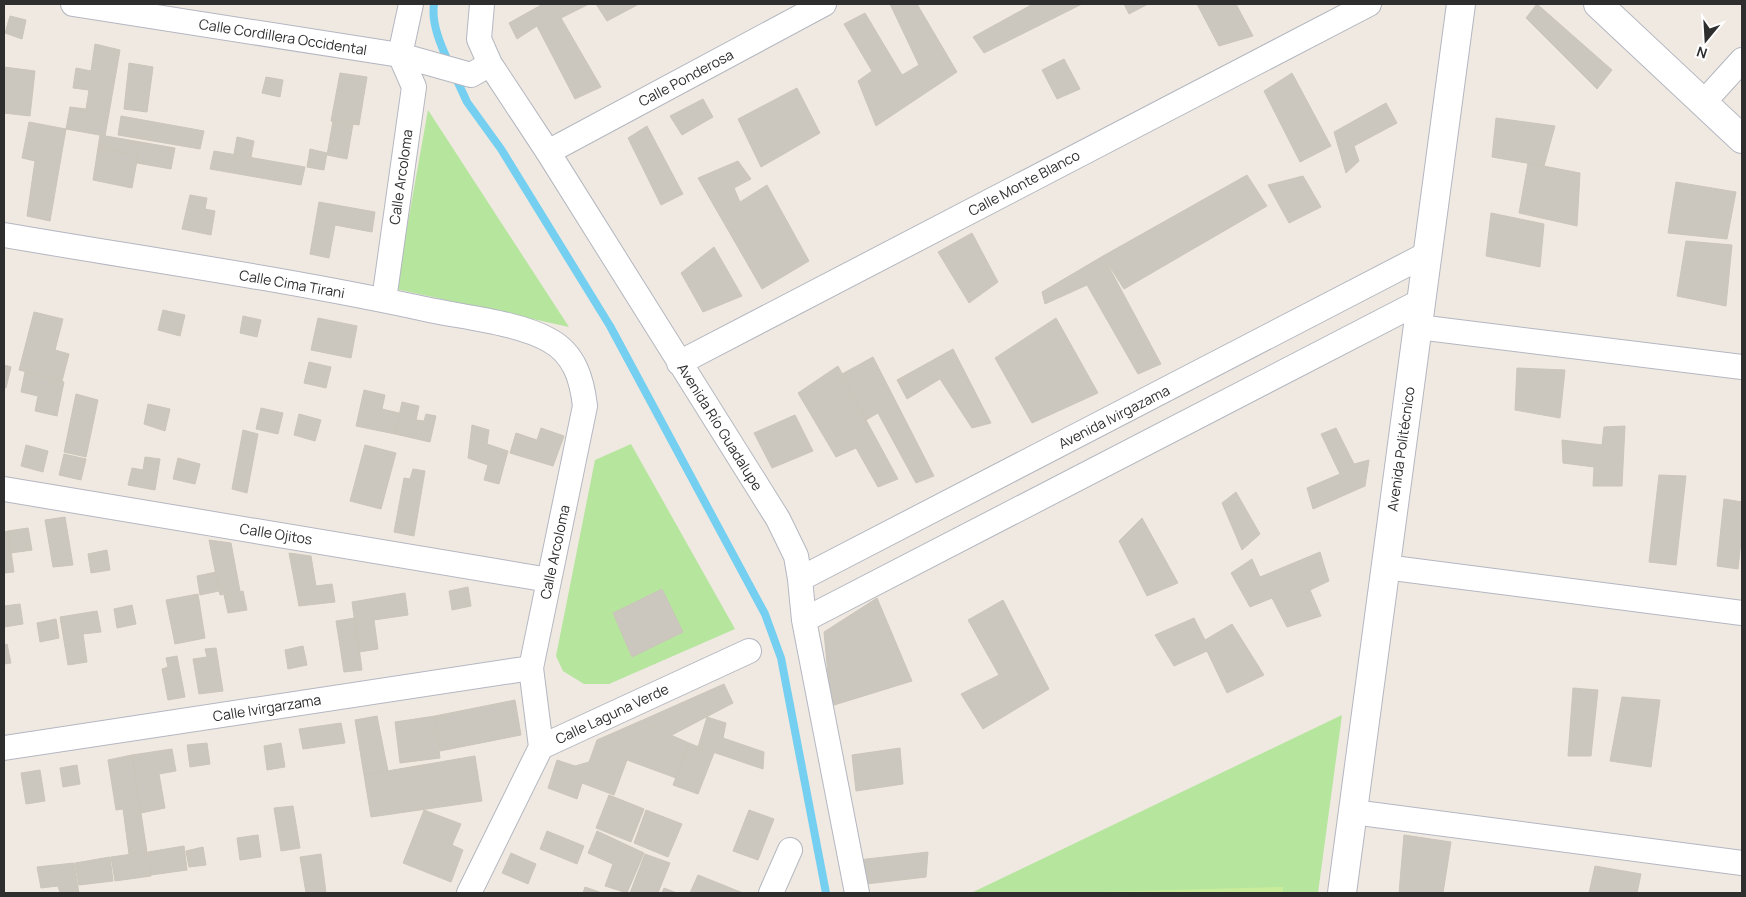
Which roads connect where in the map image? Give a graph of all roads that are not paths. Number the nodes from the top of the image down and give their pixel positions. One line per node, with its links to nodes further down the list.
1 (73, 4): 8 (street, Calle Cordillera Occidental)
2 (411, 4): 8 (street)
3 (482, 4): 10 (street, Avenida Río Guadalupe)
4 (824, 4): 13 (street, Calle Ponderosa)
5 (1369, 4): 20 (street, Calle Monte Blanco)
6 (1461, 4): 15 (street, Avenida Politécnico)
7 (1598, 4): 11 (street)
8 (400, 55): 10 (street, Calle Cordillera Occidental); 16 (street, Calle Arcoloma)
9 (1742, 60): 11 (street)
10 (480, 70): 13 (street, Avenida Río Guadalupe)
11 (1703, 103): 12 (street)
12 (1742, 139)
13 (548, 152): 20 (street, Avenida Río Guadalupe)
14 (4, 235): 16 (street, Calle Cima Tirani)
15 (1427, 254): 17 (street, Avenida Politécnico); 26 (street, Avenida Ivirgazama)
16 (384, 300): 19 (street, Calle Cima Tirani)
17 (1421, 301): 18 (street, Avenida Politécnico); 29 (street)
18 (1418, 327): 21 (street); 25 (street, Avenida Politécnico)
19 (571, 359): 27 (street, Calle Arcoloma)
20 (679, 363): 26 (street, Avenida Río Guadalupe)
21 (1742, 367)
22 (4, 488): 23 (street, Calle Ojitos)
23 (46, 496): 24 (street); 27 (street, Calle Ojitos)
24 (4, 502)
25 (1385, 567): 28 (street); 34 (street, Avenida Politécnico)
26 (800, 579): 29 (street, Avenida Río Guadalupe)
27 (549, 580): 31 (street, Calle Arcoloma)
28 (1742, 613)
29 (804, 620): 39 (street, Avenida Río Guadalupe)
30 (749, 651): 32 (street, Calle Laguna Verde)
31 (531, 668): 32 (street, Calle Arcoloma); 33 (street, Calle Ivirgarzama)
32 (541, 747): 37 (street, Calle Laguna Verde)
33 (4, 748)
34 (1353, 812): 36 (street); 40 (street, Avenida Politécnico)
35 (790, 850): 38 (street)
36 (1742, 863)
37 (468, 893)
38 (771, 893)
39 (857, 893)
40 (1342, 893)

